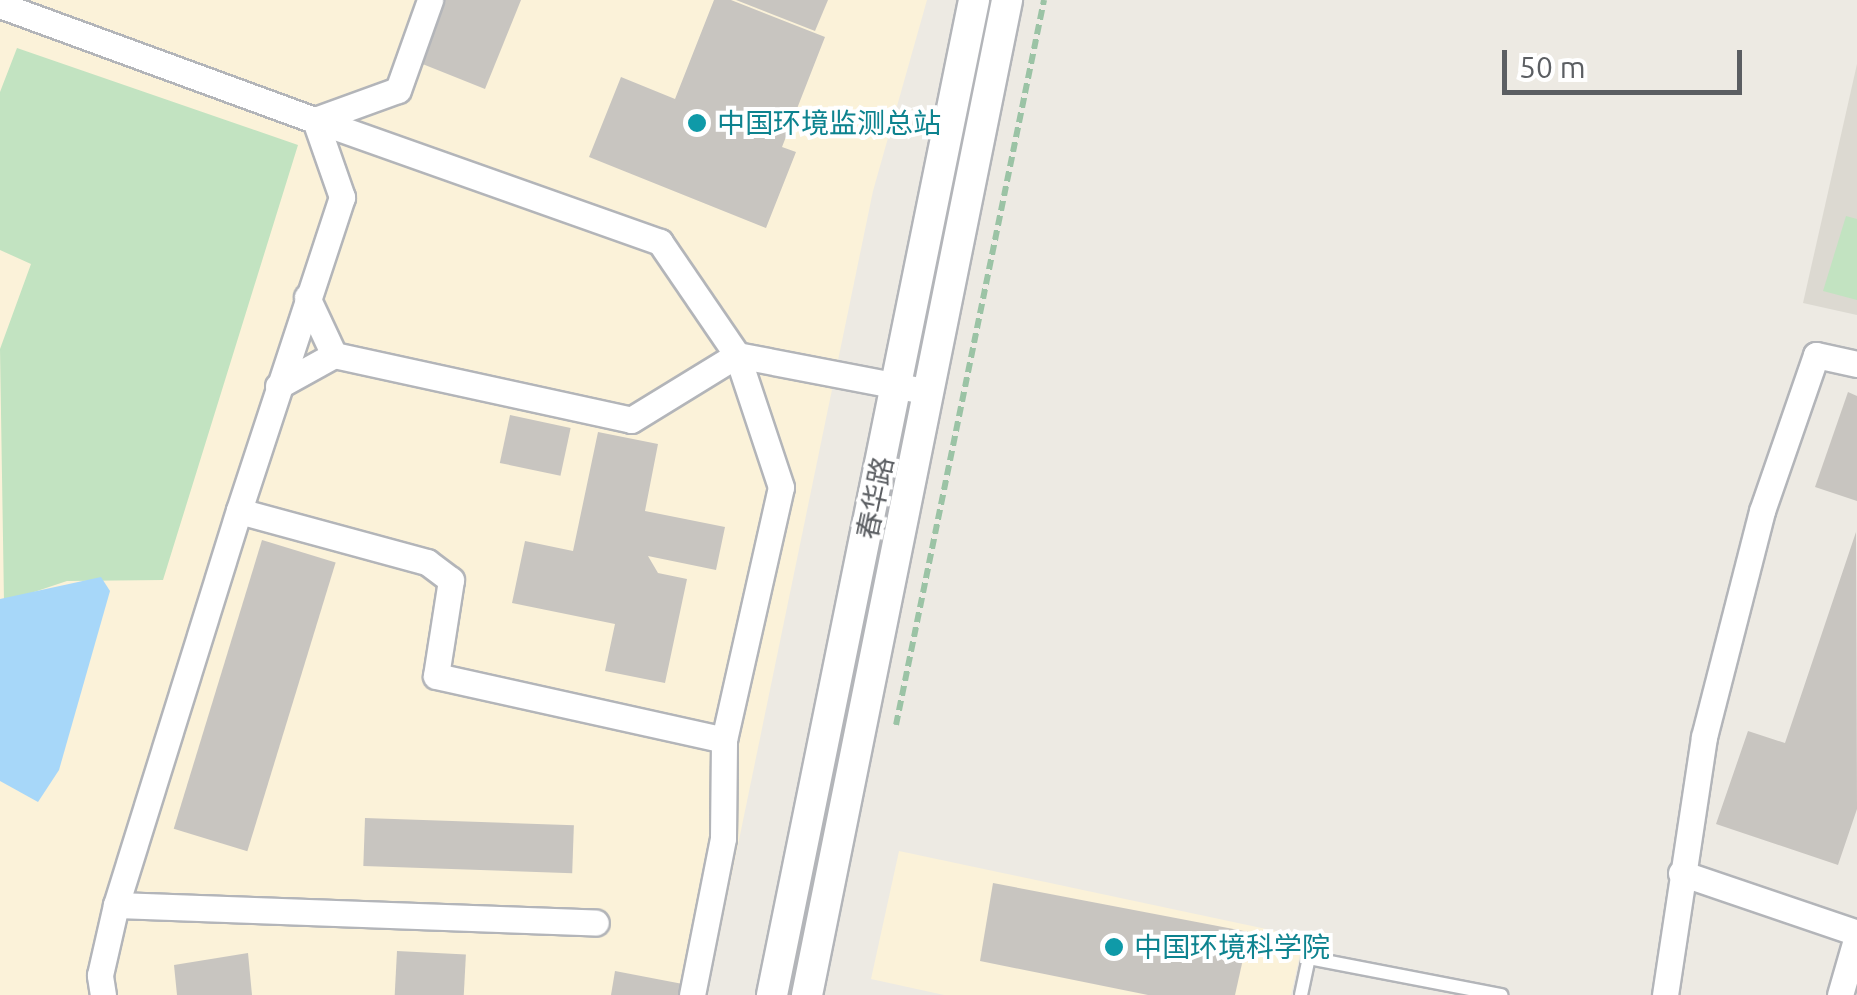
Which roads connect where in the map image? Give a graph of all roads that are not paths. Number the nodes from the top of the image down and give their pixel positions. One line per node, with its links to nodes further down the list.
1 (430, 0): 5 (street)
2 (974, 0): 11 (street, 春华路)
3 (1008, 0): 12 (street, 春华路)
4 (0, 5): 5 (street)
5 (315, 120): 6 (street); 8 (street)
6 (307, 297): 7 (street); 10 (street)
7 (334, 355): 8 (street); 10 (street)
8 (737, 356): 11 (street); 14 (street)
9 (1857, 364): 15 (street)
10 (278, 386): 13 (street)
11 (899, 386): 12 (street); 21 (street, 春华路)
12 (930, 392): 22 (street, 春华路)
13 (239, 511): 14 (street); 16 (street)
14 (724, 740): 20 (street)
15 (1681, 872): 18 (street); 25 (street)
16 (116, 906): 17 (street); 19 (street)
17 (596, 922)
18 (1857, 935): 26 (street)
19 (103, 995)
20 (692, 995)
21 (772, 995)
22 (807, 995)
23 (1301, 995): 24 (lane)
24 (1501, 995)
25 (1665, 995)
26 (1840, 995)

